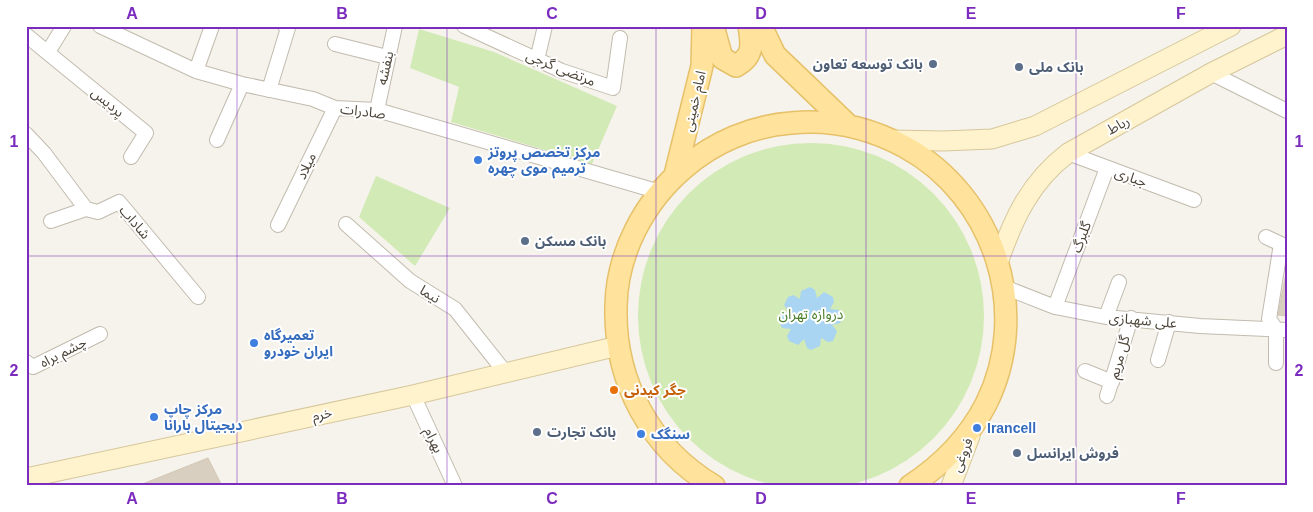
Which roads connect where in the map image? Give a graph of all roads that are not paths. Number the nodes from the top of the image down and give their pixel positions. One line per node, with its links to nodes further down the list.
1 (64, 26): 17 (street)
2 (100, 26): 20 (street, صادرات)
3 (212, 26): 20 (street)
4 (284, 26): 23 (street)
5 (395, 26): 18 (street, بنفشه)
6 (464, 26): 19 (street, مرتضی گرجی)
7 (545, 26): 19 (street)
8 (703, 26): 34 (main road, امام خمینی)
9 (714, 26): 10 (main road)
10 (748, 26)
11 (761, 26): 27 (main road)
12 (1226, 27): 30 (main road)
13 (26, 35): 17 (street)
14 (1287, 35): 21 (main road, رباط)
15 (620, 38): 19 (street, مرتضی گرجی)
16 (335, 44): 18 (street)
17 (48, 52): 32 (street, پردیس)
18 (387, 58): 25 (street, بنفشه)
19 (537, 60)
20 (196, 71): 22 (street, صادرات)
21 (1211, 73): 26 (street); 31 (main road, رباط)
22 (242, 84): 23 (street, صادرات); 29 (street)
23 (270, 90): 24 (street, صادرات)
24 (335, 108): 25 (street, صادرات); 40 (street, میلاد)
25 (377, 110): 35 (street, صادرات)
26 (1287, 111)
27 (848, 125): 30 (main road); 34 (main road)
28 (26, 134): 37 (street)
29 (217, 140)
30 (893, 140): 42 (main road)
31 (1068, 152): 33 (street, جباری); 42 (main road, رباط)
32 (131, 157)
33 (1107, 168): 36 (street, جباری); 47 (street, گلبرگ)
34 (675, 175): 35 (main road)
35 (660, 192): 53 (main road)
36 (1194, 200)
37 (86, 208): 38 (street, شاداب); 46 (street, شاداب)
38 (50, 221)
39 (346, 224): 58 (street, نیما)
40 (278, 225)
41 (1266, 237): 43 (street)
42 (998, 263): 45 (main road)
43 (1282, 268): 51 (street)
44 (1119, 282): 48 (street)
45 (1004, 287): 47 (street, علی شهبازی); 62 (main road)
46 (198, 297)
47 (1055, 306): 48 (street, علی شهبازی)
48 (1106, 317): 49 (street, علی شهبازی)
49 (1131, 318): 50 (street, علی شهبازی); 59 (street, گل مریم)
50 (1169, 322): 51 (street, علی شهبازی); 54 (street)
51 (1282, 330): 56 (street)
52 (100, 334): 55 (street, چشم براه)
53 (618, 346): 58 (main road, خرم); 65 (main road)
54 (1158, 360)
55 (26, 362)
56 (1276, 363)
57 (1085, 371): 59 (street)
58 (505, 372): 60 (main road, خرم)
59 (1112, 382): 61 (street, گل مریم)
60 (414, 395): 63 (main road, خرم); 64 (street, بهرام)
61 (1107, 396)
62 (974, 424): 66 (main road); 67 (main road, فروغی)
63 (26, 478)
64 (455, 486)
65 (714, 486)
66 (910, 486)
67 (951, 486)

